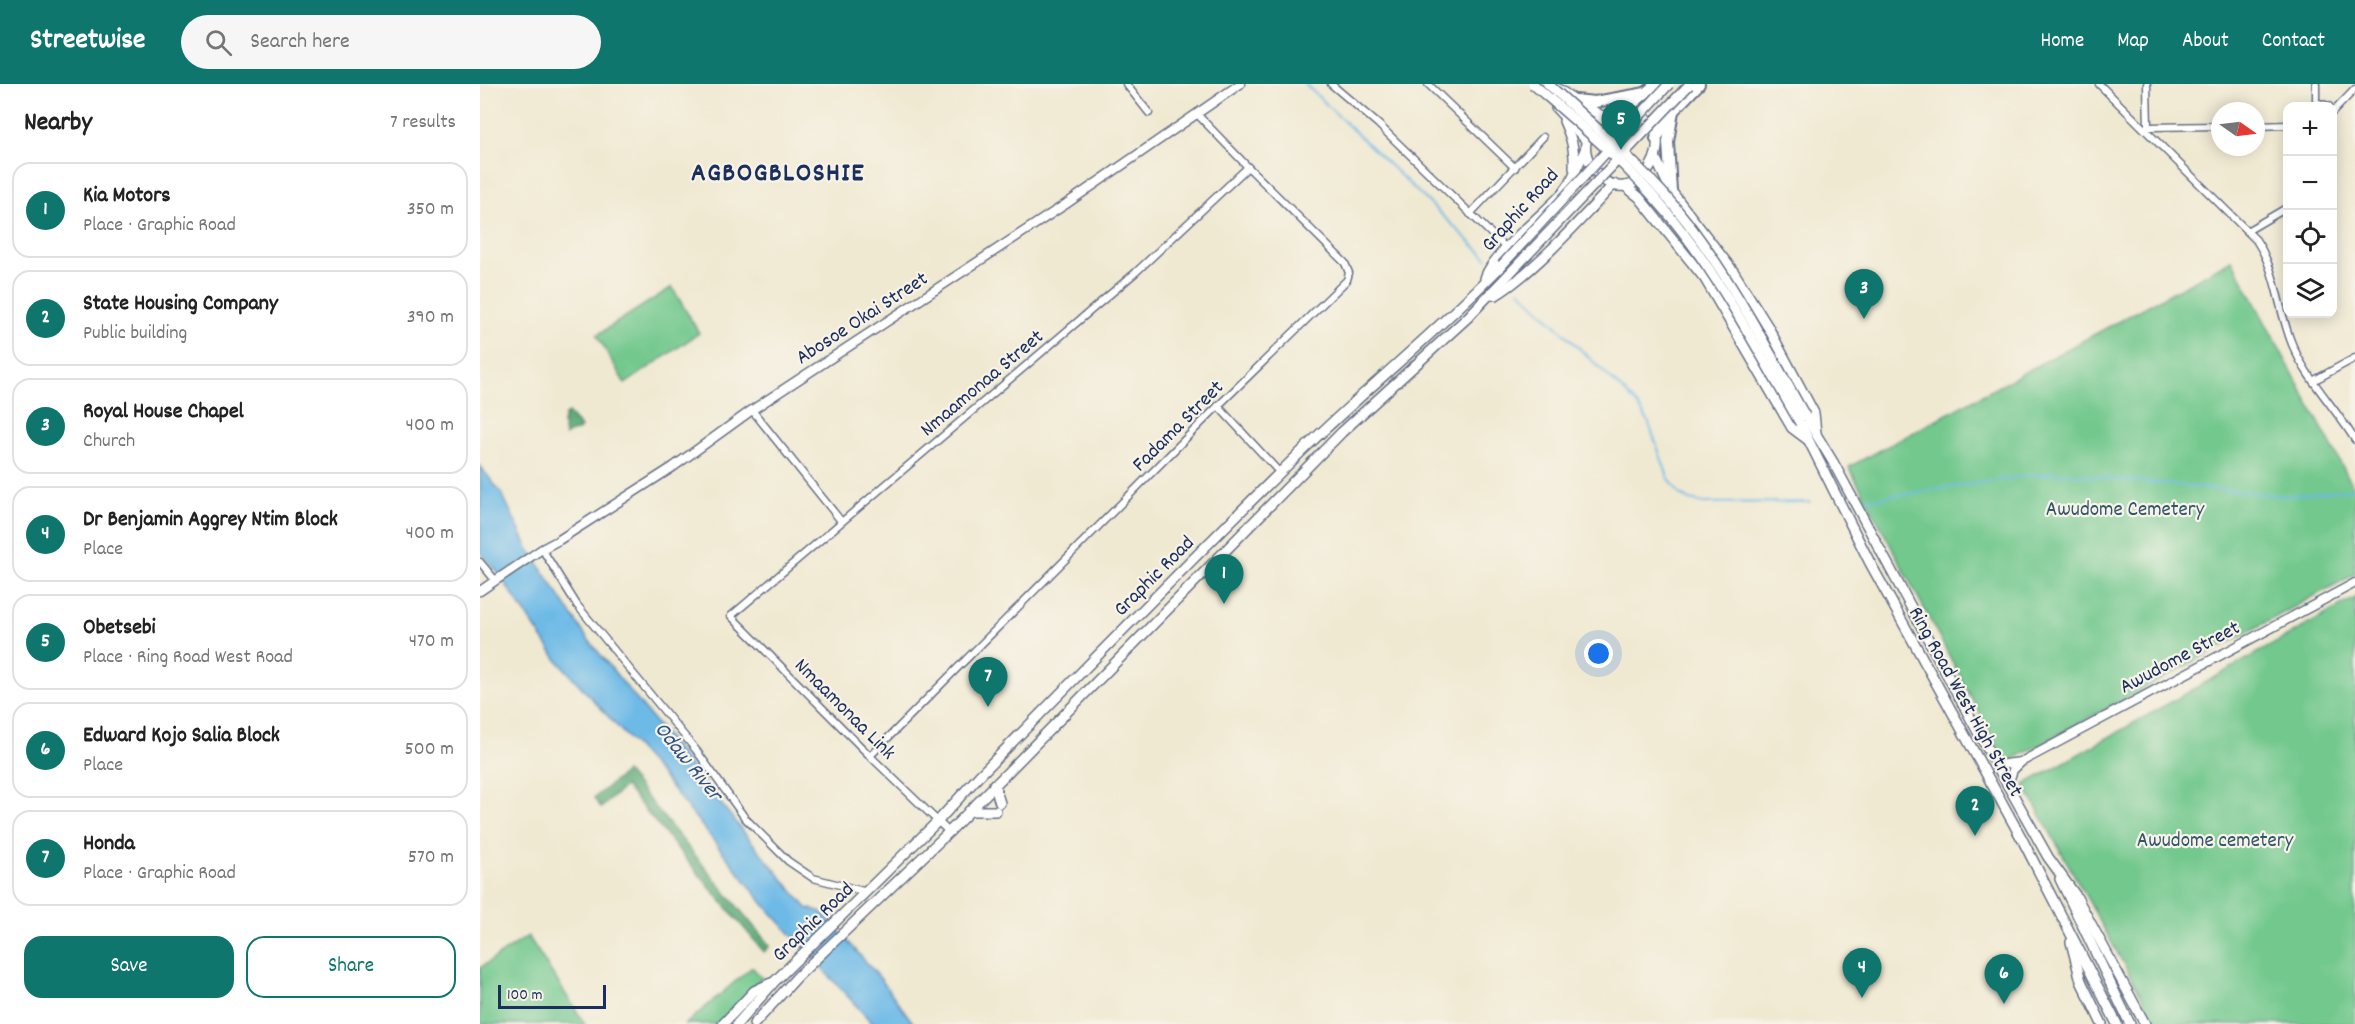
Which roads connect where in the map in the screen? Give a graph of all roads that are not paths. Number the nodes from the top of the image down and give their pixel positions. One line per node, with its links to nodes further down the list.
1 (1126, 84): 22 (street)
2 (1240, 84): 23 (street, Abosoe Okai Street)
3 (1331, 84): 41 (street)
4 (1428, 84): 35 (street)
5 (1533, 84): 20 (main road); 50 (main road, bridge)
6 (1550, 84): 16 (main road); 50 (main road, bridge)
7 (1656, 84): 15 (highway)
8 (1668, 84): 44 (main road, bridge)
9 (1689, 84): 45 (main road, bridge)
10 (1699, 84): 21 (highway)
11 (2099, 84): 28 (street)
12 (2147, 84): 28 (street)
13 (2316, 84): 17 (street)
14 (2355, 89): 18 (street)
15 (1646, 93): 16 (highway); 19 (highway)
16 (1575, 100): 24 (main road)
17 (2316, 102)
18 (2337, 104)
19 (1622, 109): 24 (main road); 31 (main road)
20 (1559, 110): 30 (main road); 36 (main road)
21 (1673, 111): 31 (highway); 39 (highway)
22 (1149, 113)
23 (1197, 114): 34 (street, Fadama Street); 49 (street, Abosoe Okai Street)
24 (1604, 117): 30 (main road)
25 (2283, 125): 27 (street)
26 (2211, 126): 28 (street)
27 (2265, 126)
28 (2147, 130): 42 (street)
29 (1543, 137): 35 (street)
30 (1585, 139): 32 (main road)
31 (1656, 139): 33 (main road)
32 (1585, 150): 36 (main road, Graphic Road); 37 (main road)
33 (1655, 157): 38 (main road); 39 (main road)
34 (1248, 167): 48 (street, Fadama Street); 54 (street, Nmaamonaa Street)
35 (1515, 168): 41 (street)
36 (1573, 176): 43 (main road, Graphic Road)
37 (1614, 184): 38 (main road); 45 (main road, Graphic Road)
38 (1625, 186): 51 (main road)
39 (1671, 191): 51 (main road)
40 (2283, 210): 42 (street)
41 (1470, 214): 43 (street)
42 (2247, 231): 47 (street)
43 (1507, 249): 44 (main road, Graphic Road)
44 (1484, 284): 53 (main road, Graphic Road)
45 (1491, 292): 64 (main road, Graphic Road)
46 (2355, 358): 47 (street)
47 (2313, 381): 52 (street)
48 (1218, 406): 53 (street); 61 (street, Fadama Street)
49 (752, 410): 54 (street); 55 (street, Abosoe Okai Street)
50 (1802, 419): 51 (main road)
51 (1812, 438): 63 (main road, Ring Road West High Street); 71 (main road, Ring Road West High Street)
52 (2355, 440)
53 (1280, 473): 67 (main road, Graphic Road)
54 (841, 521): 60 (street, Nmaamonaa Street)
55 (540, 550): 57 (street, Abosoe Okai Street); 70 (street)
56 (480, 562): 57 (street)
57 (498, 578): 59 (street, Abosoe Okai Street)
58 (2355, 583): 62 (street, Awudome Street)
59 (480, 591)
60 (731, 616): 61 (street, Nmaamonaa Link)
61 (870, 756): 67 (street, Nmaamonaa Link)
62 (2021, 762): 63 (street, Awudome Street); 65 (street)
63 (1997, 765): 65 (main road, Ring Road West High Street)
64 (994, 784): 66 (main road, Graphic Road); 66 (main road)
65 (2008, 784): 69 (main road, Ring Road West High Street)
66 (969, 811): 68 (main road, Graphic Road)
67 (939, 820): 68 (street, Nmaamonaa Link); 70 (main road, Graphic Road)
68 (949, 831): 75 (main road, Graphic Road)
69 (2058, 872): 78 (main road, Ring Road West High Street); 79 (main road, Ring Road West High Street)
70 (867, 892): 72 (main road, Graphic Road)
71 (2067, 928): 76 (main road, Ring Road West High Street); 77 (main road, Ring Road West High Street)
72 (775, 981): 73 (main road); 74 (main road, Graphic Road)
73 (723, 1024)
74 (737, 1024)
75 (755, 1024)
76 (2103, 1024)
77 (2117, 1024)
78 (2130, 1024)
79 (2145, 1024)

